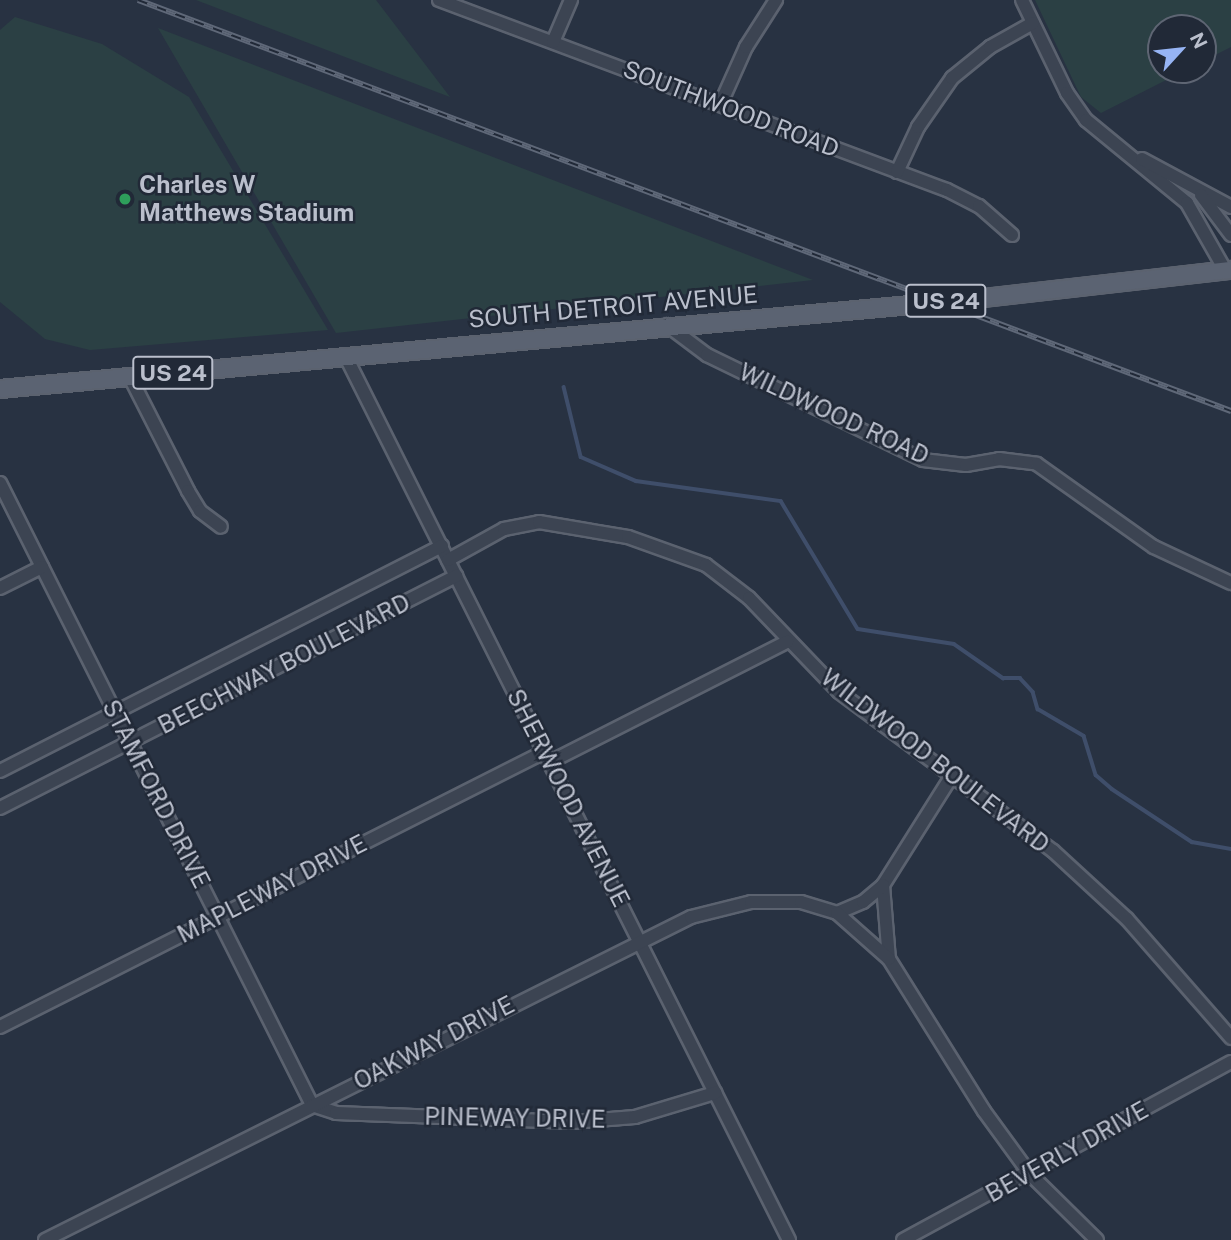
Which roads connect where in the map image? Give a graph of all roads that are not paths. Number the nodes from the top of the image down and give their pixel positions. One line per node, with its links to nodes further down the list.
1 (439, 0): 6 (street, SOUTHWOOD ROAD)
2 (571, 0): 6 (street)
3 (776, 0): 7 (street)
4 (1022, 0): 5 (street)
5 (1033, 23): 8 (street); 9 (street)
6 (552, 42): 7 (street, SOUTHWOOD ROAD)
7 (720, 105): 9 (street, SOUTHWOOD ROAD)
8 (1109, 141): 10 (street); 15 (street)
9 (897, 172): 12 (street, SOUTHWOOD ROAD)
10 (1188, 184): 11 (street); 13 (street)
11 (1231, 207)
12 (1012, 235)
13 (1231, 235)
14 (1231, 255): 15 (street)
15 (1228, 270): 16 (main road, SOUTH DETROIT AVENUE / US 24)
16 (667, 325): 17 (main road, SOUTH DETROIT AVENUE / US 24); 26 (street, WILDWOOD ROAD)
17 (346, 356): 18 (main road, SOUTH DETROIT AVENUE / US 24); 22 (street, SHERWOOD AVENUE)
18 (130, 377): 19 (main road, SOUTH DETROIT AVENUE / US 24); 21 (street)
19 (0, 389)
20 (0, 483): 24 (street, STAMFORD DRIVE)
21 (221, 527)
22 (442, 546): 23 (street, SHERWOOD AVENUE); 29 (street, BEECHWAY BOULEVARD)
23 (448, 560): 25 (street, SHERWOOD AVENUE); 28 (street, WILDWOOD BOULEVARD)
24 (42, 567): 27 (street); 29 (street, STAMFORD DRIVE)
25 (456, 576): 30 (street, BEECHWAY BOULEVARD); 31 (street, SHERWOOD AVENUE)
26 (1231, 583)
27 (0, 588)
28 (787, 642): 31 (street, MAPLEWAY DRIVE); 33 (street, WILDWOOD BOULEVARD)
29 (115, 713): 30 (street, STAMFORD DRIVE); 32 (street, BEECHWAY BOULEVARD)
30 (130, 742): 34 (street, BEECHWAY BOULEVARD); 37 (street, STAMFORD DRIVE)
31 (547, 757): 37 (street, MAPLEWAY DRIVE); 38 (street, SHERWOOD AVENUE)
32 (0, 771)
33 (953, 774): 35 (street); 41 (street, WILDWOOD BOULEVARD)
34 (0, 808)
35 (883, 885): 36 (street); 39 (street)
36 (837, 913): 38 (street, OAKWAY DRIVE); 39 (street)
37 (217, 916): 40 (street, MAPLEWAY DRIVE); 44 (street, STAMFORD DRIVE)
38 (638, 940): 43 (street, SHERWOOD AVENUE); 44 (street, OAKWAY DRIVE)
39 (889, 959): 45 (street)
40 (0, 1027)
41 (1231, 1038)
42 (1231, 1062): 45 (street, BEVERLY DRIVE)
43 (715, 1093): 44 (street, PINEWAY DRIVE); 47 (street, SHERWOOD AVENUE)
44 (312, 1105): 46 (street, OAKWAY DRIVE)
45 (1030, 1174): 48 (street, BEVERLY DRIVE); 49 (street)
46 (45, 1240)
47 (789, 1240)
48 (903, 1240)
49 (1097, 1240)

